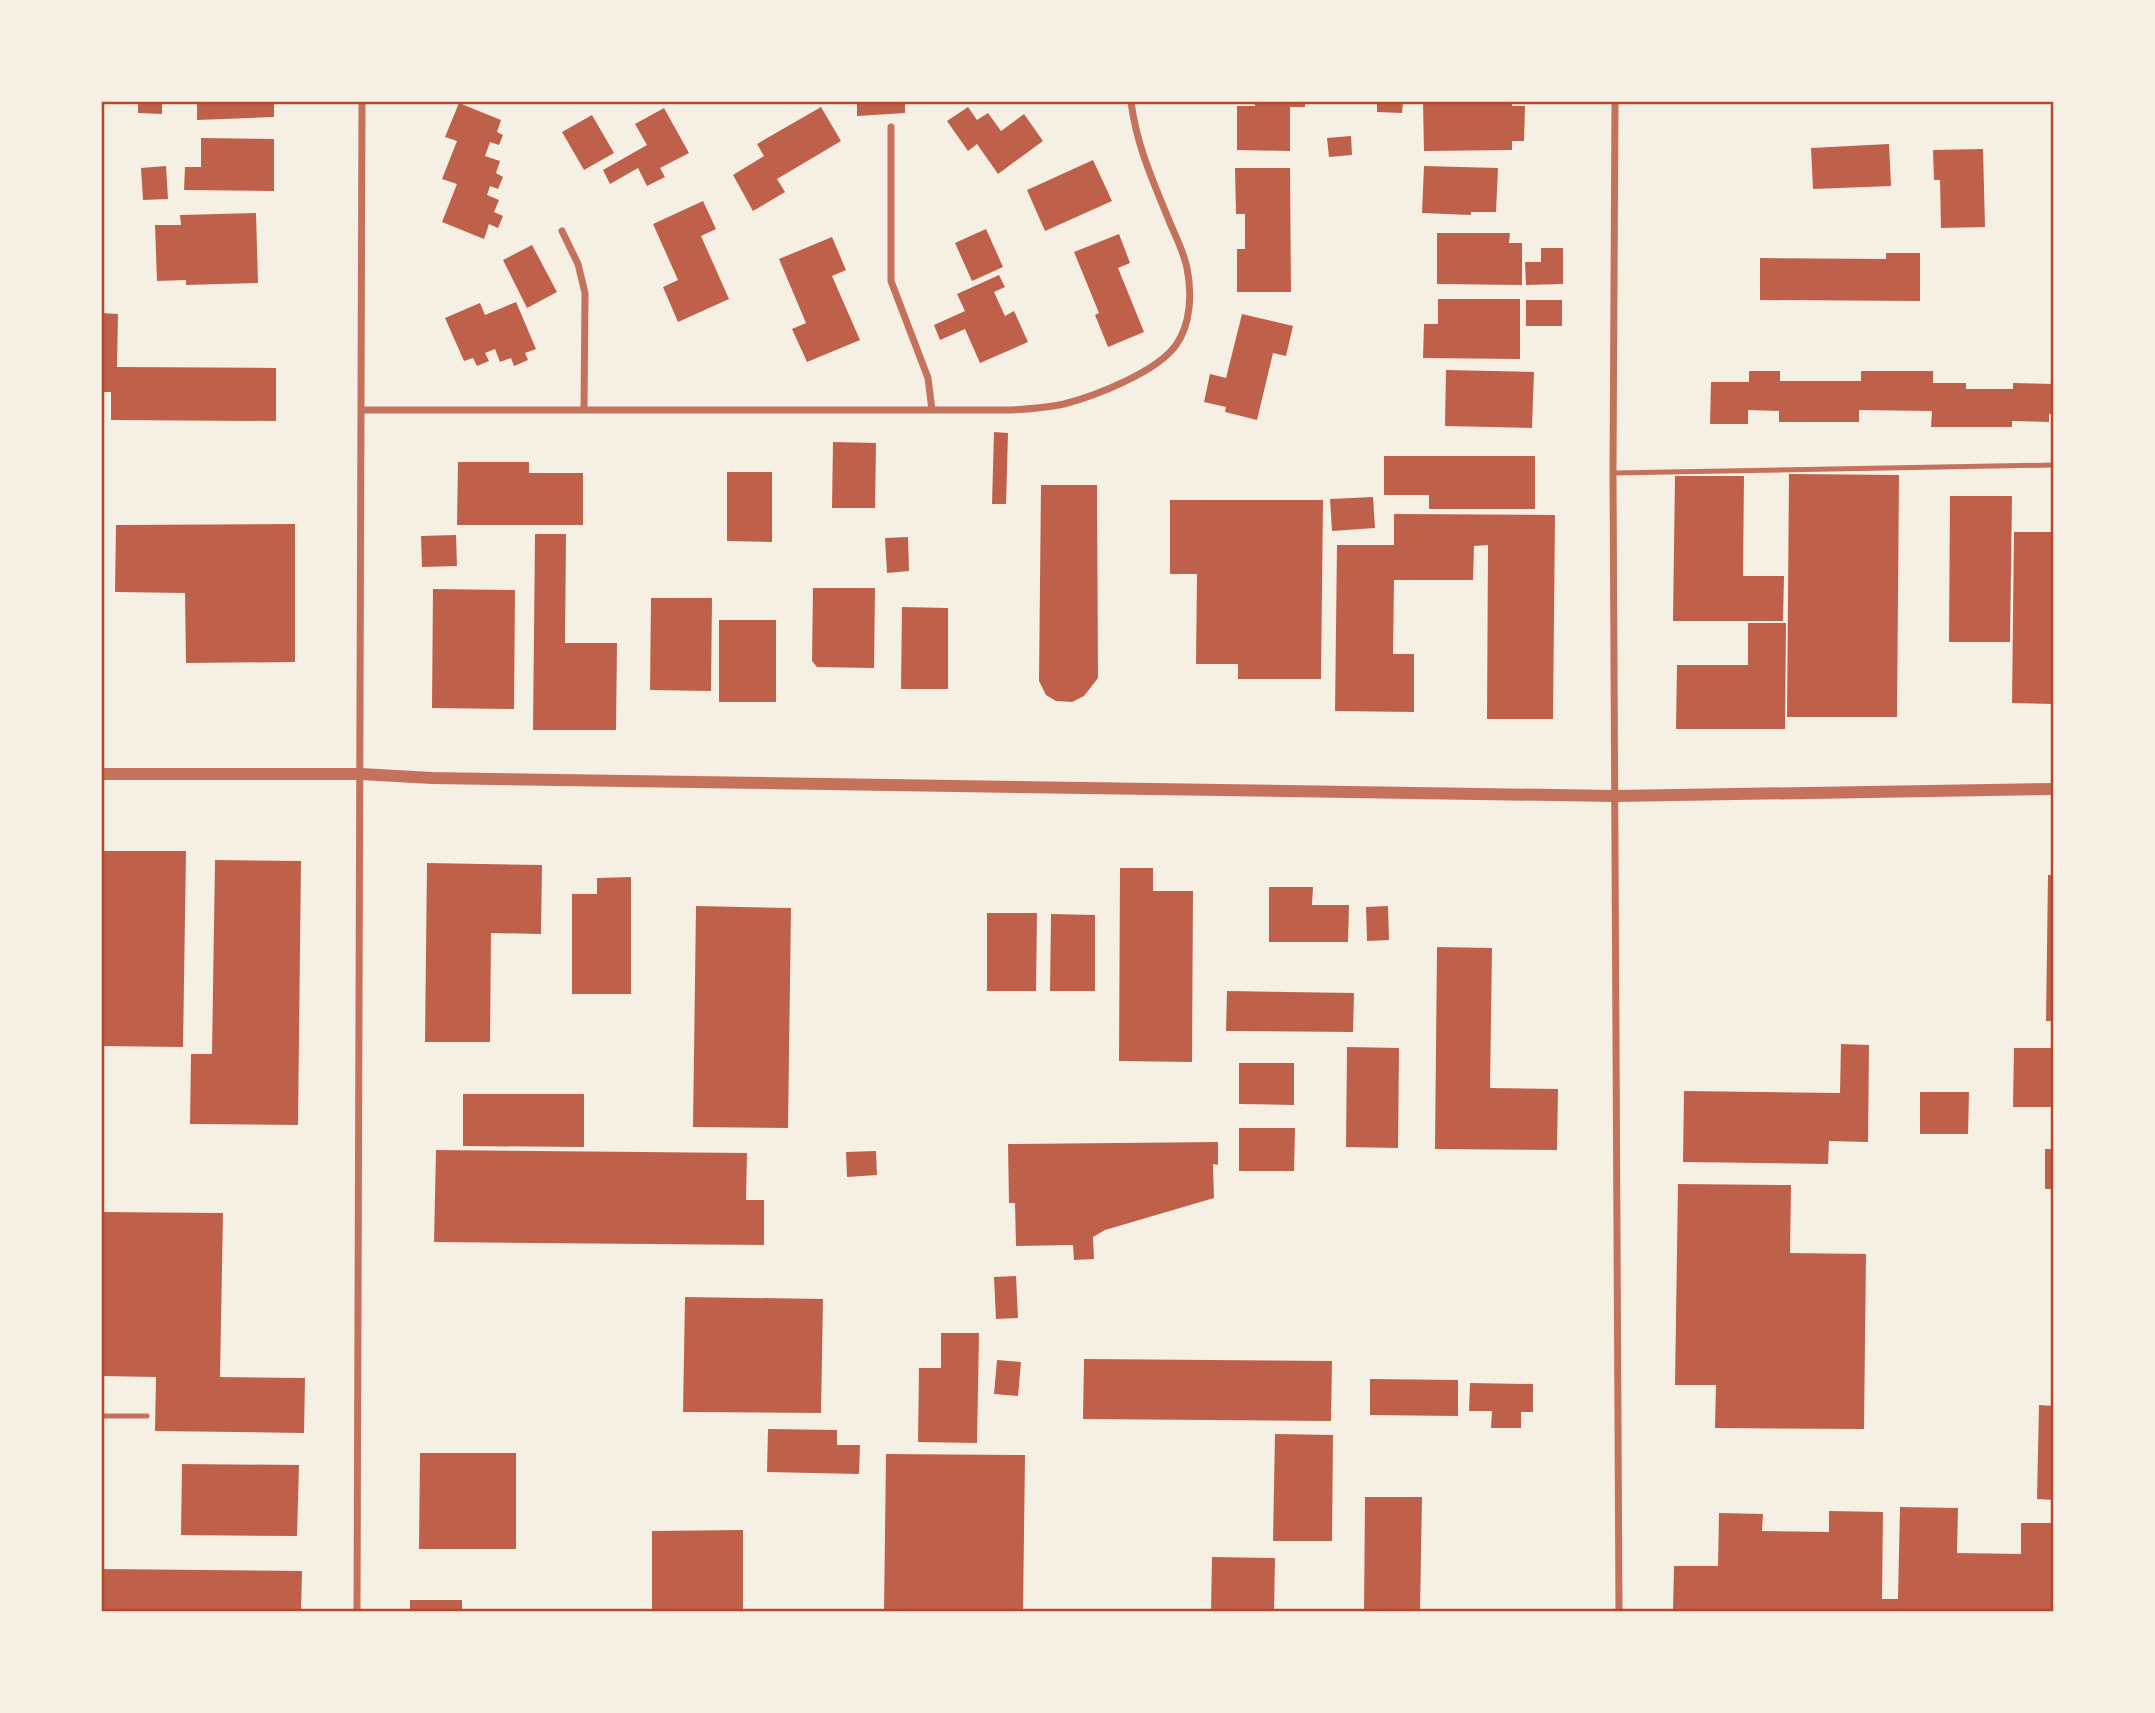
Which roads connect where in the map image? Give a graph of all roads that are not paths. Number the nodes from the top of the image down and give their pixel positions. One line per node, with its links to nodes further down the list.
1 (362, 102): 6 (street)
2 (1131, 102): 8 (street)
3 (1615, 102): 10 (street)
4 (891, 127): 8 (street)
5 (562, 231): 7 (street)
6 (361, 410): 7 (street); 12 (street)
7 (584, 410): 8 (street)
8 (932, 410)
9 (2053, 465): 10 (lane)
10 (1613, 473): 14 (street)
11 (102, 774): 12 (street)
12 (361, 774): 14 (street); 17 (street)
13 (2053, 789): 14 (street)
14 (1615, 796): 18 (street)
15 (102, 1416): 16 (lane)
16 (147, 1416)
17 (357, 1612)
18 (1619, 1612)

